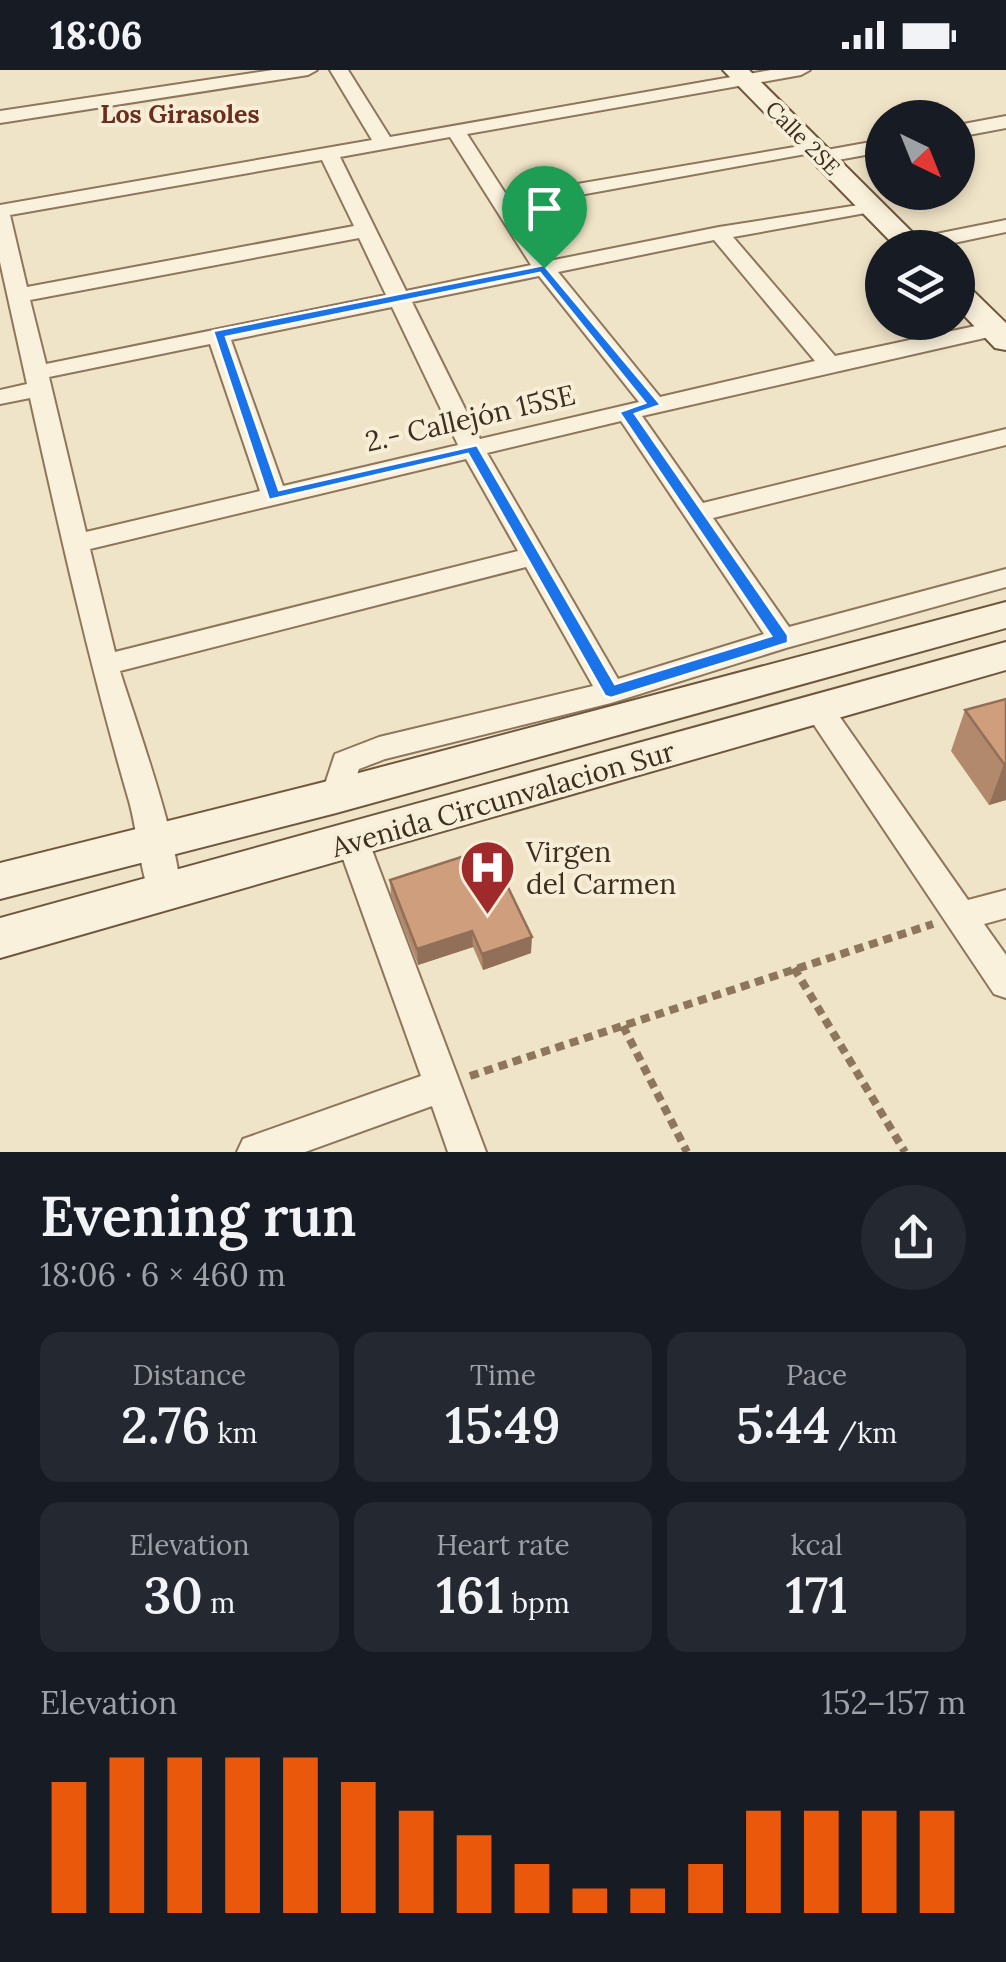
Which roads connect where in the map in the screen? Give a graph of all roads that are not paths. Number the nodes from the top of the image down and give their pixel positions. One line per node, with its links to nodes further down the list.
1 (308, 70): 5 (street)
2 (339, 70): 9 (street)
3 (801, 70): 4 (street)
4 (740, 75): 8 (street); 11 (main road, Calle 2SE)
5 (0, 117)
6 (1006, 122): 7 (street)
7 (975, 128)
8 (456, 132): 9 (street); 14 (street)
9 (384, 143): 12 (street)
10 (865, 148): 11 (street)
11 (816, 152): 13 (main road, Calle 2SE); 14 (street)
12 (328, 153): 17 (street); 19 (street)
13 (865, 200)
14 (504, 203): 23 (street)
15 (865, 207): 21 (street)
16 (875, 210): 20 (main road, Calle 2SE)
17 (0, 214): 24 (street)
18 (1006, 226): 22 (street)
19 (368, 230): 24 (street); 25 (street)
20 (896, 230)
21 (719, 232): 23 (street); 29 (street)
22 (975, 233)
23 (544, 268): 25 (street); 32 (street)
24 (20, 295): 30 (street)
25 (396, 299): 27 (street); 35 (street)
26 (975, 309): 28 (main road)
27 (218, 334): 30 (street); 36 (street)
28 (1000, 335): 29 (street, 2.- Callejón 15SE)
29 (830, 364): 32 (street, 2.- Callejón 15SE)
30 (38, 381): 31 (street); 38 (street)
31 (0, 397)
32 (654, 405): 33 (street, 2.- Callejón 15SE)
33 (626, 412): 35 (street, 2.- Callejón 15SE); 37 (street)
34 (1006, 436): 37 (street)
35 (472, 448): 36 (street, 2.- Callejón 15SE); 39 (street)
36 (274, 496): 38 (street, 2.- Callejón 15SE)
37 (698, 513): 42 (street)
38 (78, 543): 44 (street)
39 (534, 556): 44 (street); 45 (street)
40 (1006, 578): 42 (street)
41 (1006, 615): 47 (main road, Avenida Circunvalacion Sur)
42 (782, 639): 45 (street)
43 (1006, 656): 46 (main road, Avenida Circunvalacion Sur)
44 (104, 665): 48 (street)
45 (611, 692): 47 (street)
46 (818, 708): 49 (main road, Avenida Circunvalacion Sur); 53 (street)
47 (336, 796): 48 (main road, Avenida Circunvalacion Sur)
48 (156, 842): 50 (main road, Avenida Circunvalacion Sur); 51 (street)
49 (353, 842): 51 (main road, Avenida Circunvalacion Sur); 56 (street)
50 (0, 881)
51 (166, 894): 54 (main road, Avenida Circunvalacion Sur)
52 (1006, 904): 53 (street)
53 (958, 916): 55 (street)
54 (0, 938)
55 (1006, 983)
56 (443, 1085): 57 (street); 58 (street)
57 (256, 1152)
58 (467, 1152)

